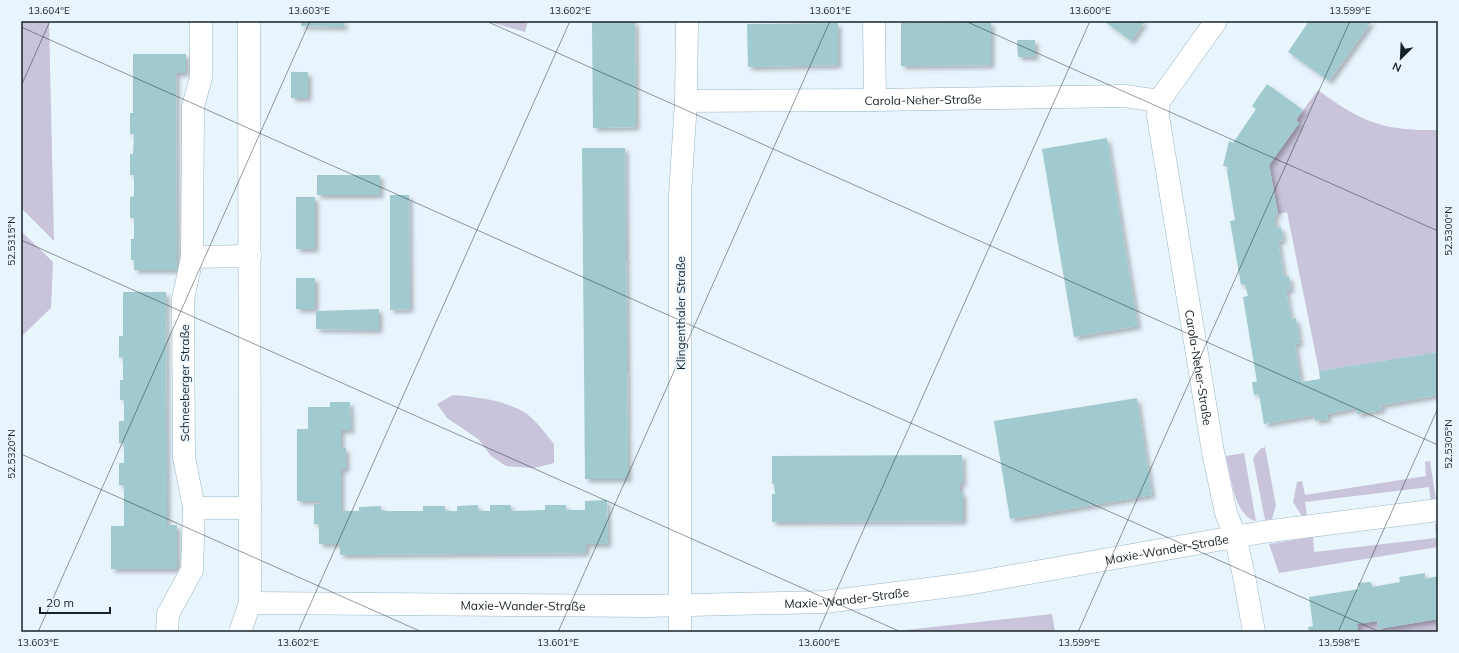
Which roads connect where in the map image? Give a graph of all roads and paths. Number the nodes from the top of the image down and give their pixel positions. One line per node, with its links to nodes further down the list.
1 (201, 21): 10 (street, Schneeberger Straße)
2 (249, 21): 9 (street)
3 (687, 21): 7 (street, Klingenthaler Straße)
4 (874, 21): 6 (street)
5 (1216, 21): 8 (street)
6 (875, 100): 7 (street, Carola-Neher-Straße); 8 (street, Carola-Neher-Straße)
7 (686, 101): 16 (street, Klingenthaler Straße)
8 (1159, 101): 14 (street, Carola-Neher-Straße)
9 (250, 256): 10 (street); 12 (street)
10 (192, 257): 11 (street, Schneeberger Straße)
11 (194, 508): 12 (street); 17 (street, Schneeberger Straße)
12 (250, 508): 15 (street)
13 (1438, 510): 14 (street, Maxie-Wander-Straße)
14 (1235, 536): 16 (street, Maxie-Wander-Straße); 20 (street, Carola-Neher-Straße)
15 (250, 603): 16 (street, Maxie-Wander-Straße); 18 (street)
16 (680, 605): 19 (street, Klingenthaler Straße)
17 (167, 632)
18 (240, 632)
19 (680, 632)
20 (1254, 632)

